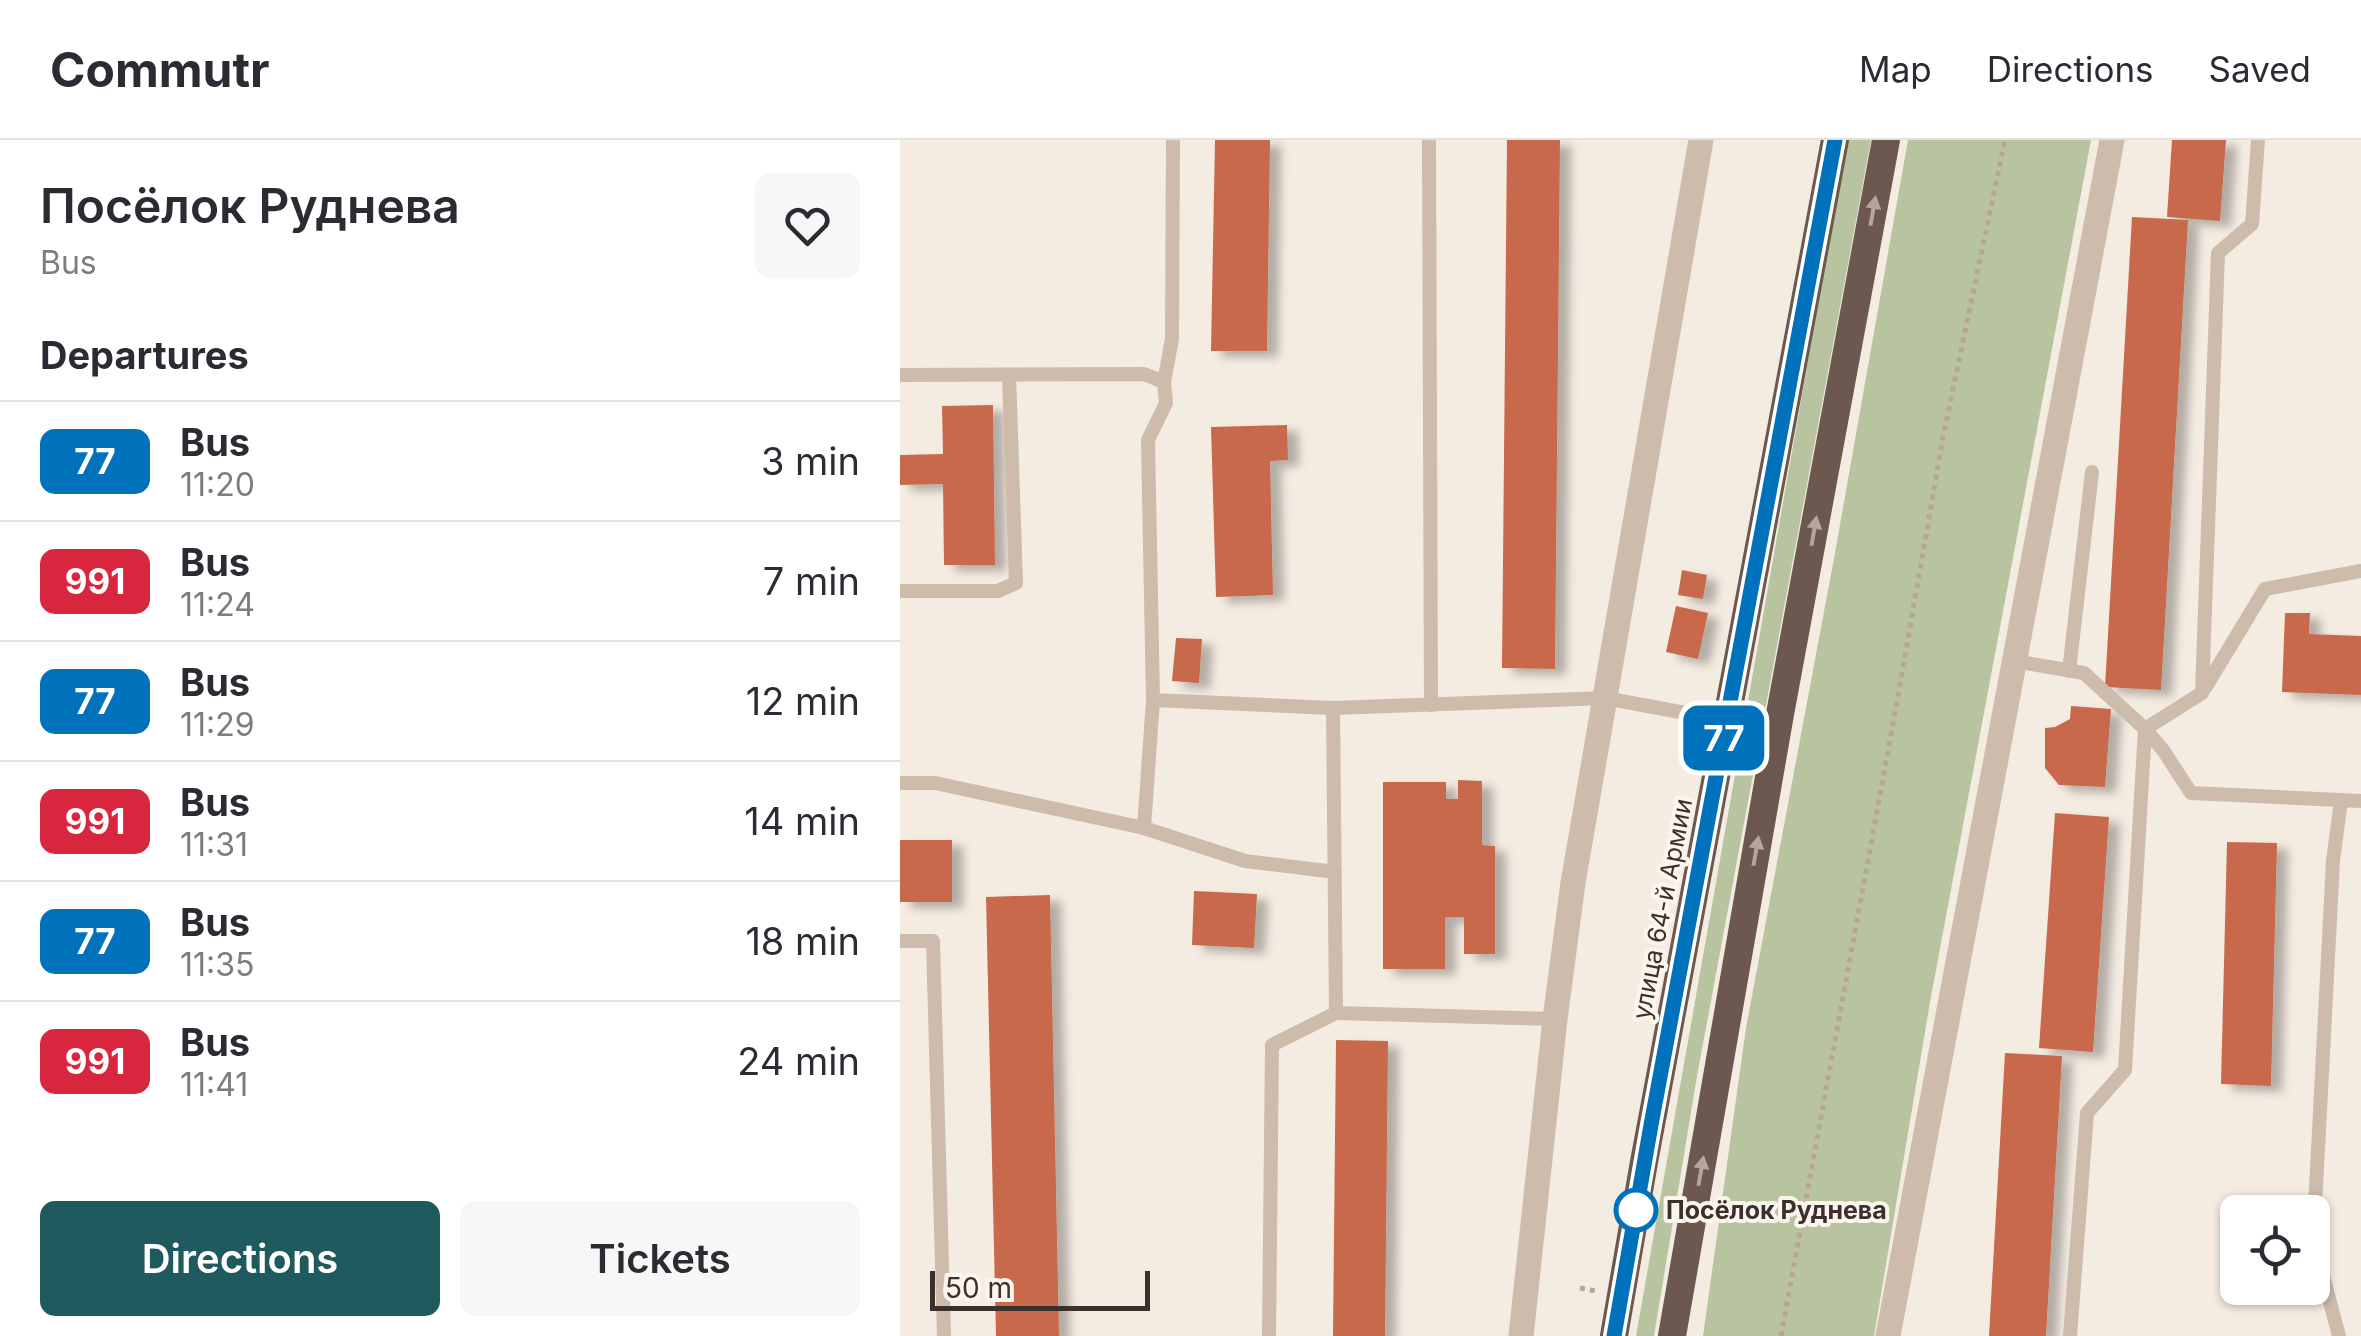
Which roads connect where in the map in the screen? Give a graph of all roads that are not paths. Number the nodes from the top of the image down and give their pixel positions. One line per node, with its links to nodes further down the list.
1 (1173, 140): 10 (lane)
2 (1429, 140): 19 (lane)
3 (1701, 140): 17 (street)
4 (1835, 140): 21 (highway, улица 64-й Армии)
5 (1886, 140): 35 (highway, one-way to 5)
6 (2112, 140): 14 (street)
7 (2258, 140): 16 (lane)
8 (1009, 375): 9 (lane); 10 (lane); 13 (lane)
9 (900, 376)
10 (1164, 382): 18 (lane)
11 (2092, 472): 15 (lane)
12 (2361, 571): 16 (lane)
13 (900, 591)
14 (2014, 661): 15 (lane); 36 (street)
15 (2069, 671): 22 (lane)
16 (2202, 693): 22 (lane)
17 (1605, 698): 19 (lane); 21 (lane); 30 (street)
18 (1153, 700): 20 (lane); 26 (lane)
19 (1431, 705): 20 (lane)
20 (1333, 708): 27 (lane)
21 (1728, 721): 34 (highway, улица 64-й Армии)
22 (2145, 729): 24 (lane); 37 (lane)
23 (900, 783): 26 (lane)
24 (2341, 800): 25 (lane); 38 (lane)
25 (2361, 801)
26 (1144, 828): 27 (lane)
27 (1335, 872): 29 (lane)
28 (900, 942): 31 (lane)
29 (1336, 1013): 30 (lane); 32 (lane)
30 (1555, 1019): 33 (street)
31 (944, 1336)
32 (1269, 1336)
33 (1521, 1336)
34 (1614, 1336)
35 (1672, 1336)
36 (1888, 1336)
37 (2070, 1336)
38 (2339, 1336)

